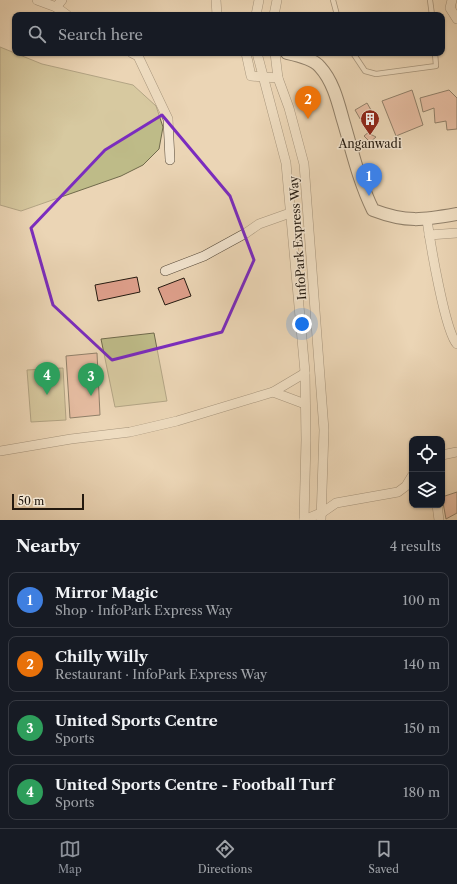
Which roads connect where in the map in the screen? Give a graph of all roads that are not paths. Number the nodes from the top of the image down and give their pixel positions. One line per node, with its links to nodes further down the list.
1 (37, 0): 8 (street)
2 (216, 0): 9 (street)
3 (259, 0): 10 (street)
4 (277, 0): 11 (street)
5 (332, 0): 12 (lane)
6 (430, 0): 13 (lane)
7 (452, 0): 14 (street)
8 (59, 4)
9 (217, 12)
10 (257, 12)
11 (275, 12)
12 (336, 12)
13 (432, 12)
14 (457, 19)
15 (138, 56): 24 (street)
16 (247, 56): 22 (street)
17 (258, 56): 22 (street, InfoPark Express Way)
18 (275, 56): 23 (street, InfoPark Express Way)
19 (300, 56): 27 (street)
20 (355, 56): 21 (lane)
21 (435, 56)
22 (262, 77): 23 (street); 25 (street, InfoPark Express Way)
23 (278, 78): 40 (street, InfoPark Express Way)
24 (170, 160)
25 (290, 213): 30 (street); 32 (street, InfoPark Express Way)
26 (457, 214): 27 (street)
27 (427, 220): 29 (street)
28 (457, 232): 29 (street)
29 (429, 235): 31 (street)
30 (165, 271)
31 (457, 344)
32 (305, 374): 33 (street); 34 (street, InfoPark Express Way)
33 (273, 392): 34 (street); 35 (street)
34 (305, 404): 41 (street, InfoPark Express Way)
35 (0, 451)
36 (457, 452): 37 (street)
37 (445, 454)
38 (409, 481): 40 (street)
39 (437, 508): 42 (street)
40 (322, 516): 41 (street)
41 (304, 520)
42 (439, 520)

